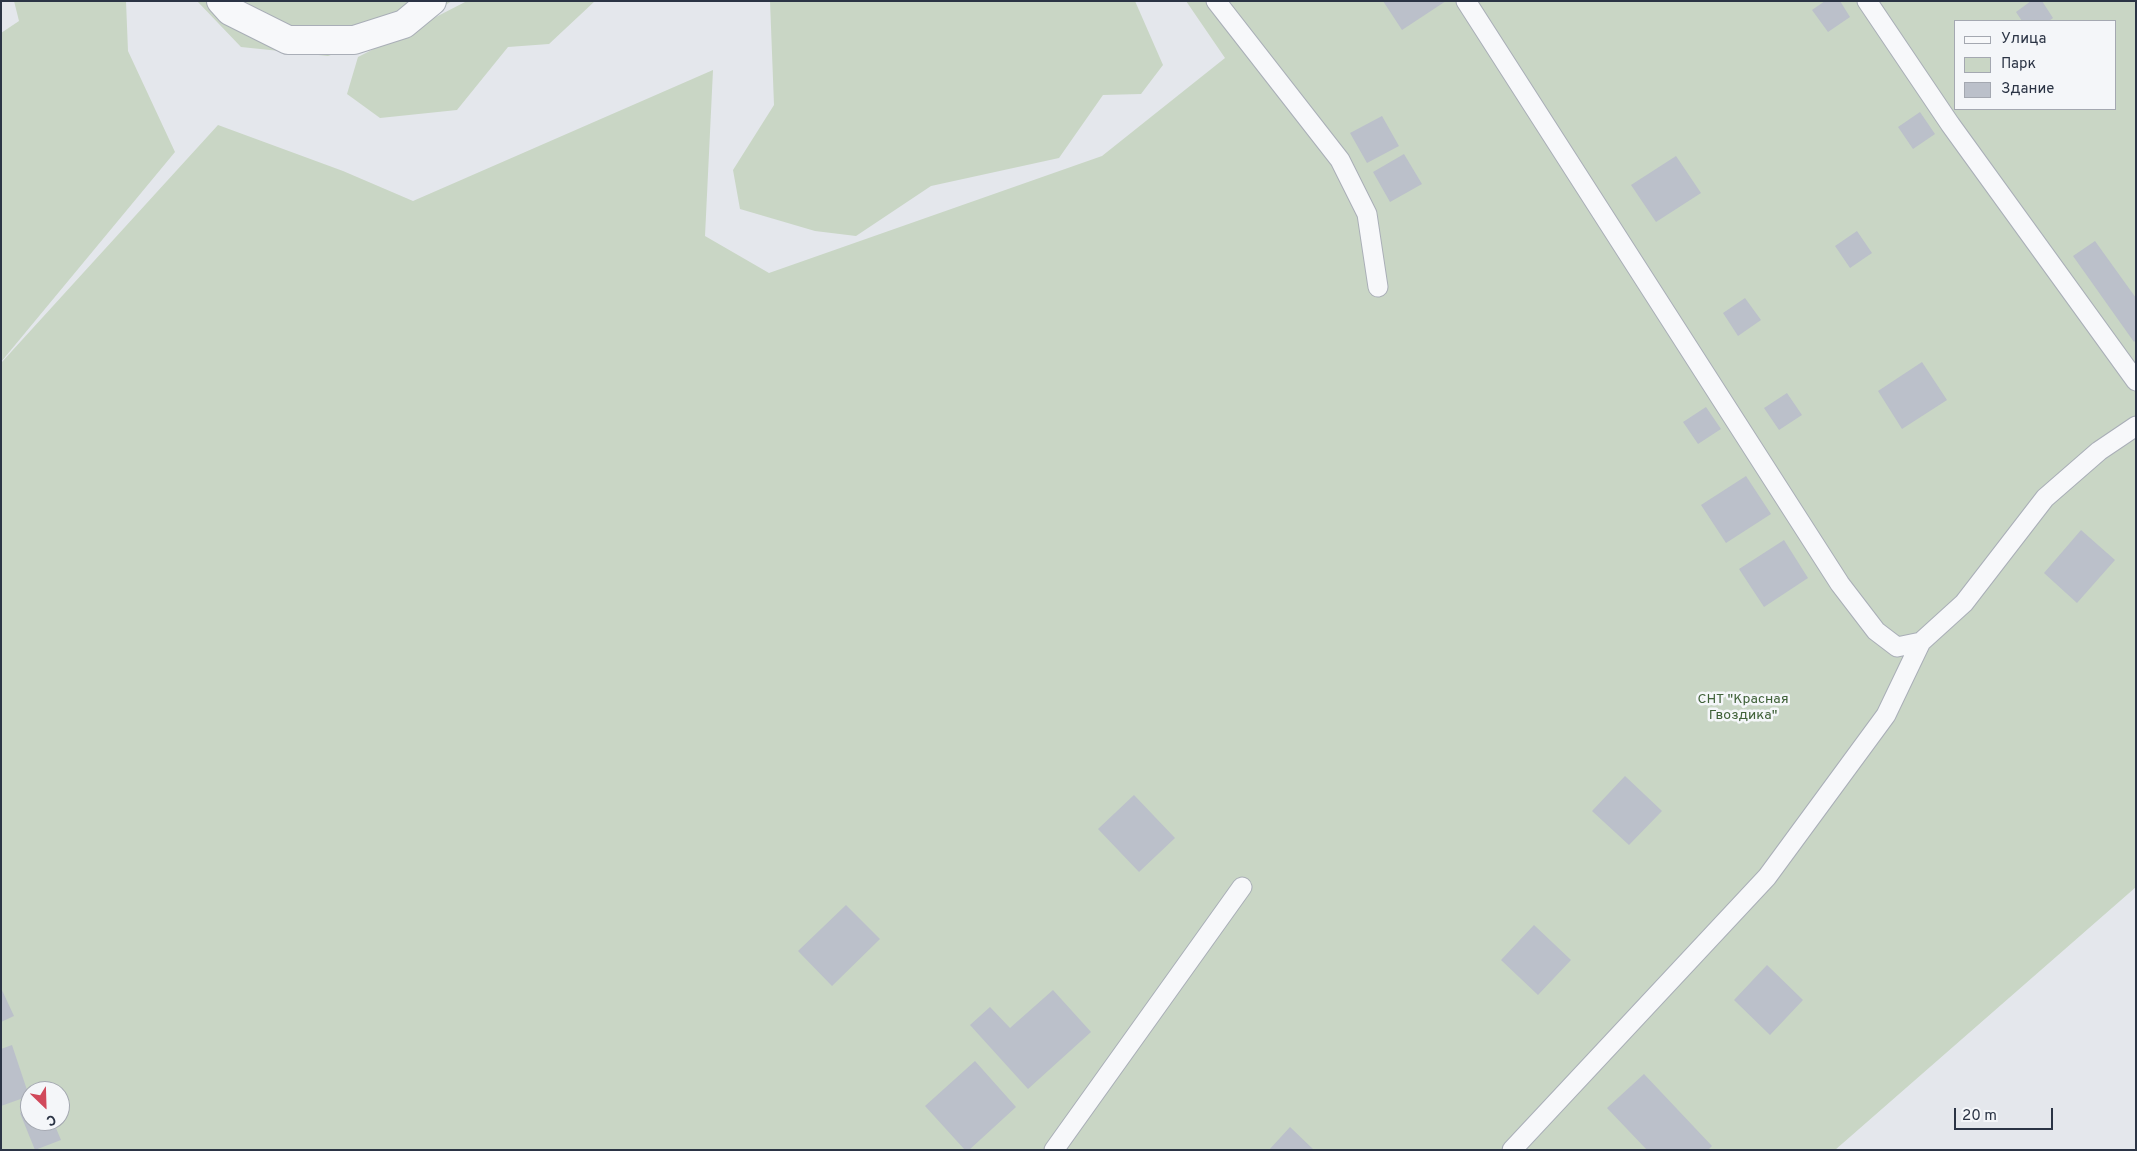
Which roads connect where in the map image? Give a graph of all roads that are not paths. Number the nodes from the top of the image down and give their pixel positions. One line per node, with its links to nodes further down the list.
1 (221, 1): 2 (street)
2 (432, 1)
3 (1216, 1): 6 (lane)
4 (1466, 1): 10 (lane)
5 (1867, 1): 7 (lane)
6 (1378, 287)
7 (2136, 381)
8 (2136, 426): 9 (lane)
9 (1921, 642): 10 (lane); 11 (lane)
10 (1896, 646): 11 (lane)
11 (1907, 672): 14 (lane)
12 (1242, 887): 13 (lane)
13 (1054, 1150)
14 (1512, 1150)

